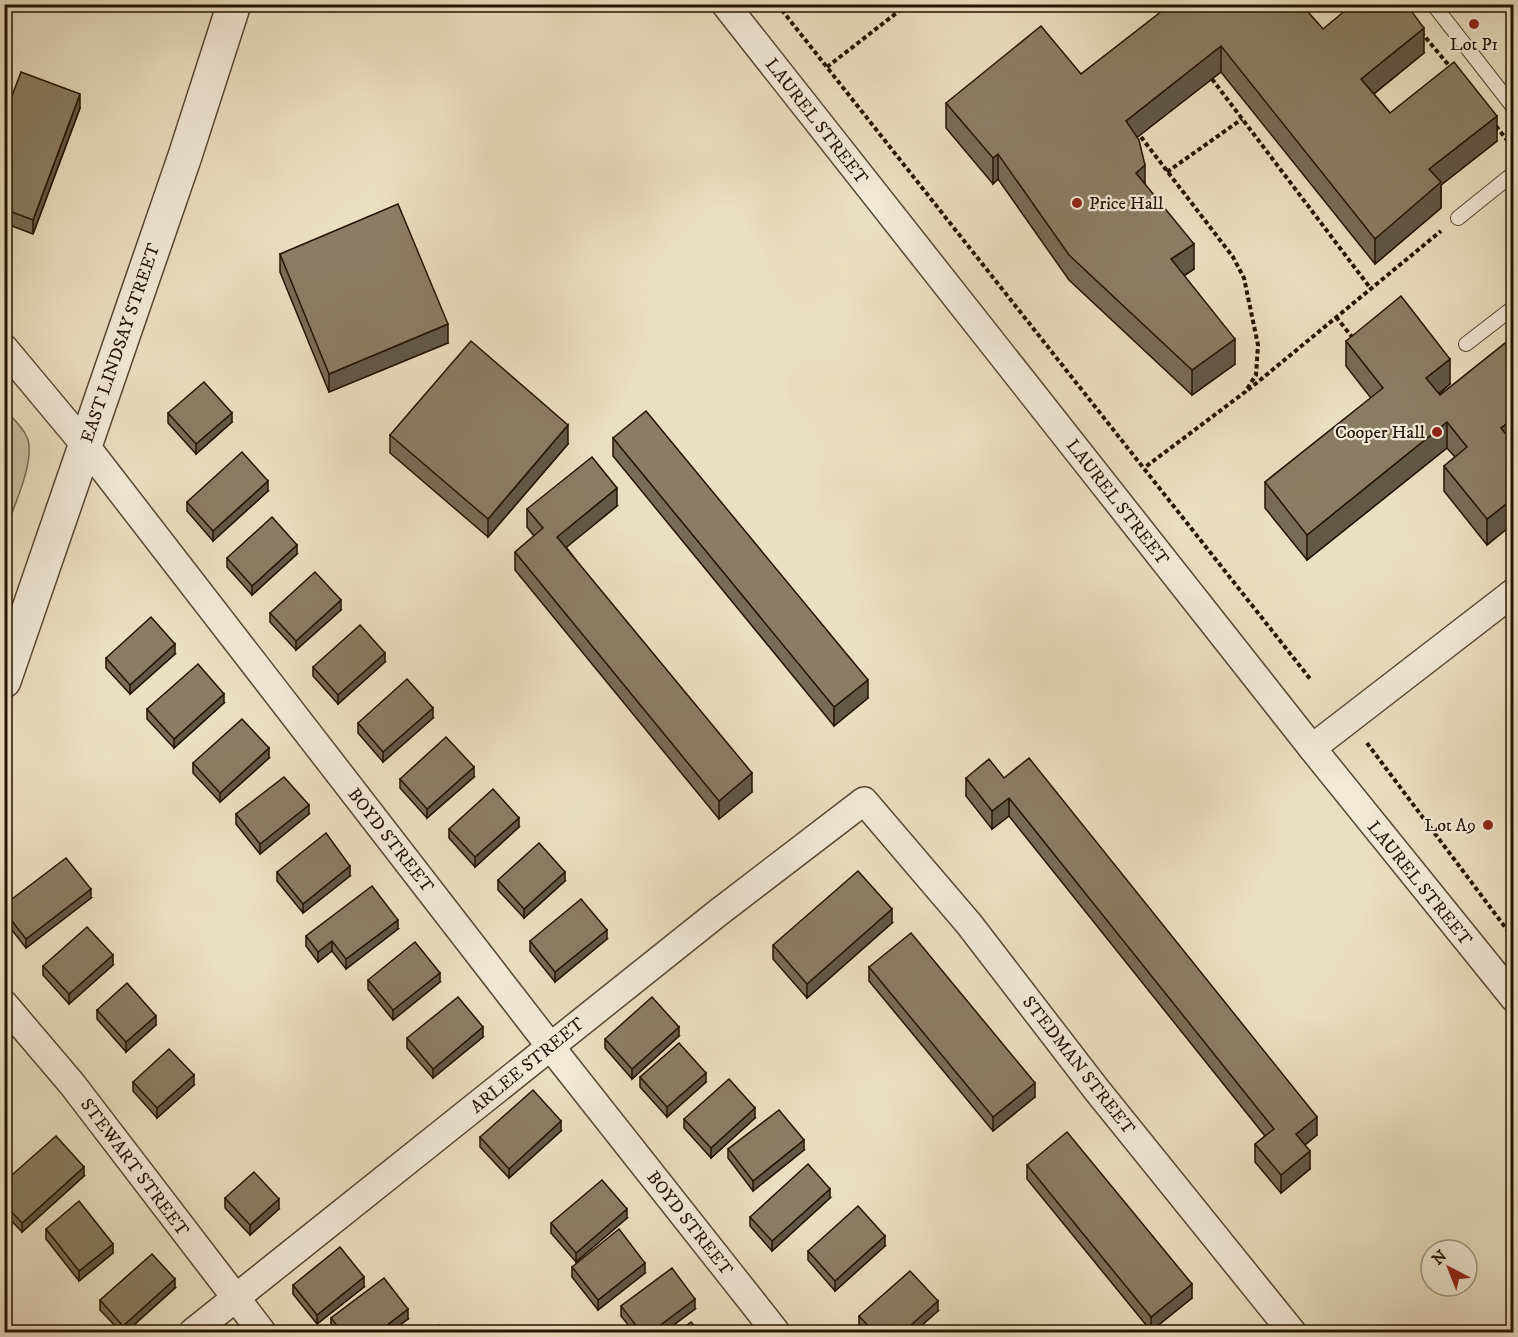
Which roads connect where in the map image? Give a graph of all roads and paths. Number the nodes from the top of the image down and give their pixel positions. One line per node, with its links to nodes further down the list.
1 (234, 4): 25 (street, EAST LINDSAY STREET)
2 (724, 4): 31 (street, LAUREL STREET)
3 (777, 4): 7 (path)
4 (908, 4): 7 (path)
5 (1433, 4): 10 (lane)
6 (1414, 23): 8 (path)
7 (827, 67): 26 (path)
8 (1452, 70)
9 (1212, 80): 11 (path)
10 (1514, 108)
11 (1242, 119): 15 (path); 18 (path)
12 (1493, 123): 14 (path)
13 (1141, 137): 15 (path)
14 (1514, 149)
15 (1167, 172): 24 (path)
16 (1514, 173): 17 (lane)
17 (1458, 218): 18 (path)
18 (1371, 289): 20 (path)
19 (1514, 307): 22 (lane)
20 (1336, 317): 21 (path); 24 (path)
21 (1356, 342)
22 (1466, 344)
23 (4, 348): 25 (street, BOYD STREET)
24 (1245, 392): 26 (path)
25 (85, 444): 29 (street, EAST LINDSAY STREET); 36 (street, BOYD STREET)
26 (1144, 468): 28 (path)
27 (1514, 592): 31 (street)
28 (1311, 680)
29 (4, 681)
30 (1375, 737): 33 (path)
31 (1312, 748): 34 (street, LAUREL STREET)
32 (864, 801): 36 (street, ARLEE STREET); 41 (street, STEDMAN STREET)
33 (1514, 939)
34 (1514, 998)
35 (4, 1004): 37 (street, STEWART STREET)
36 (550, 1047): 37 (street, ARLEE STREET); 40 (street, BOYD STREET)
37 (235, 1298): 38 (street, ARLEE STREET); 39 (street, STEWART STREET)
38 (192, 1332)
39 (262, 1332)
40 (776, 1332)
41 (1292, 1332)

